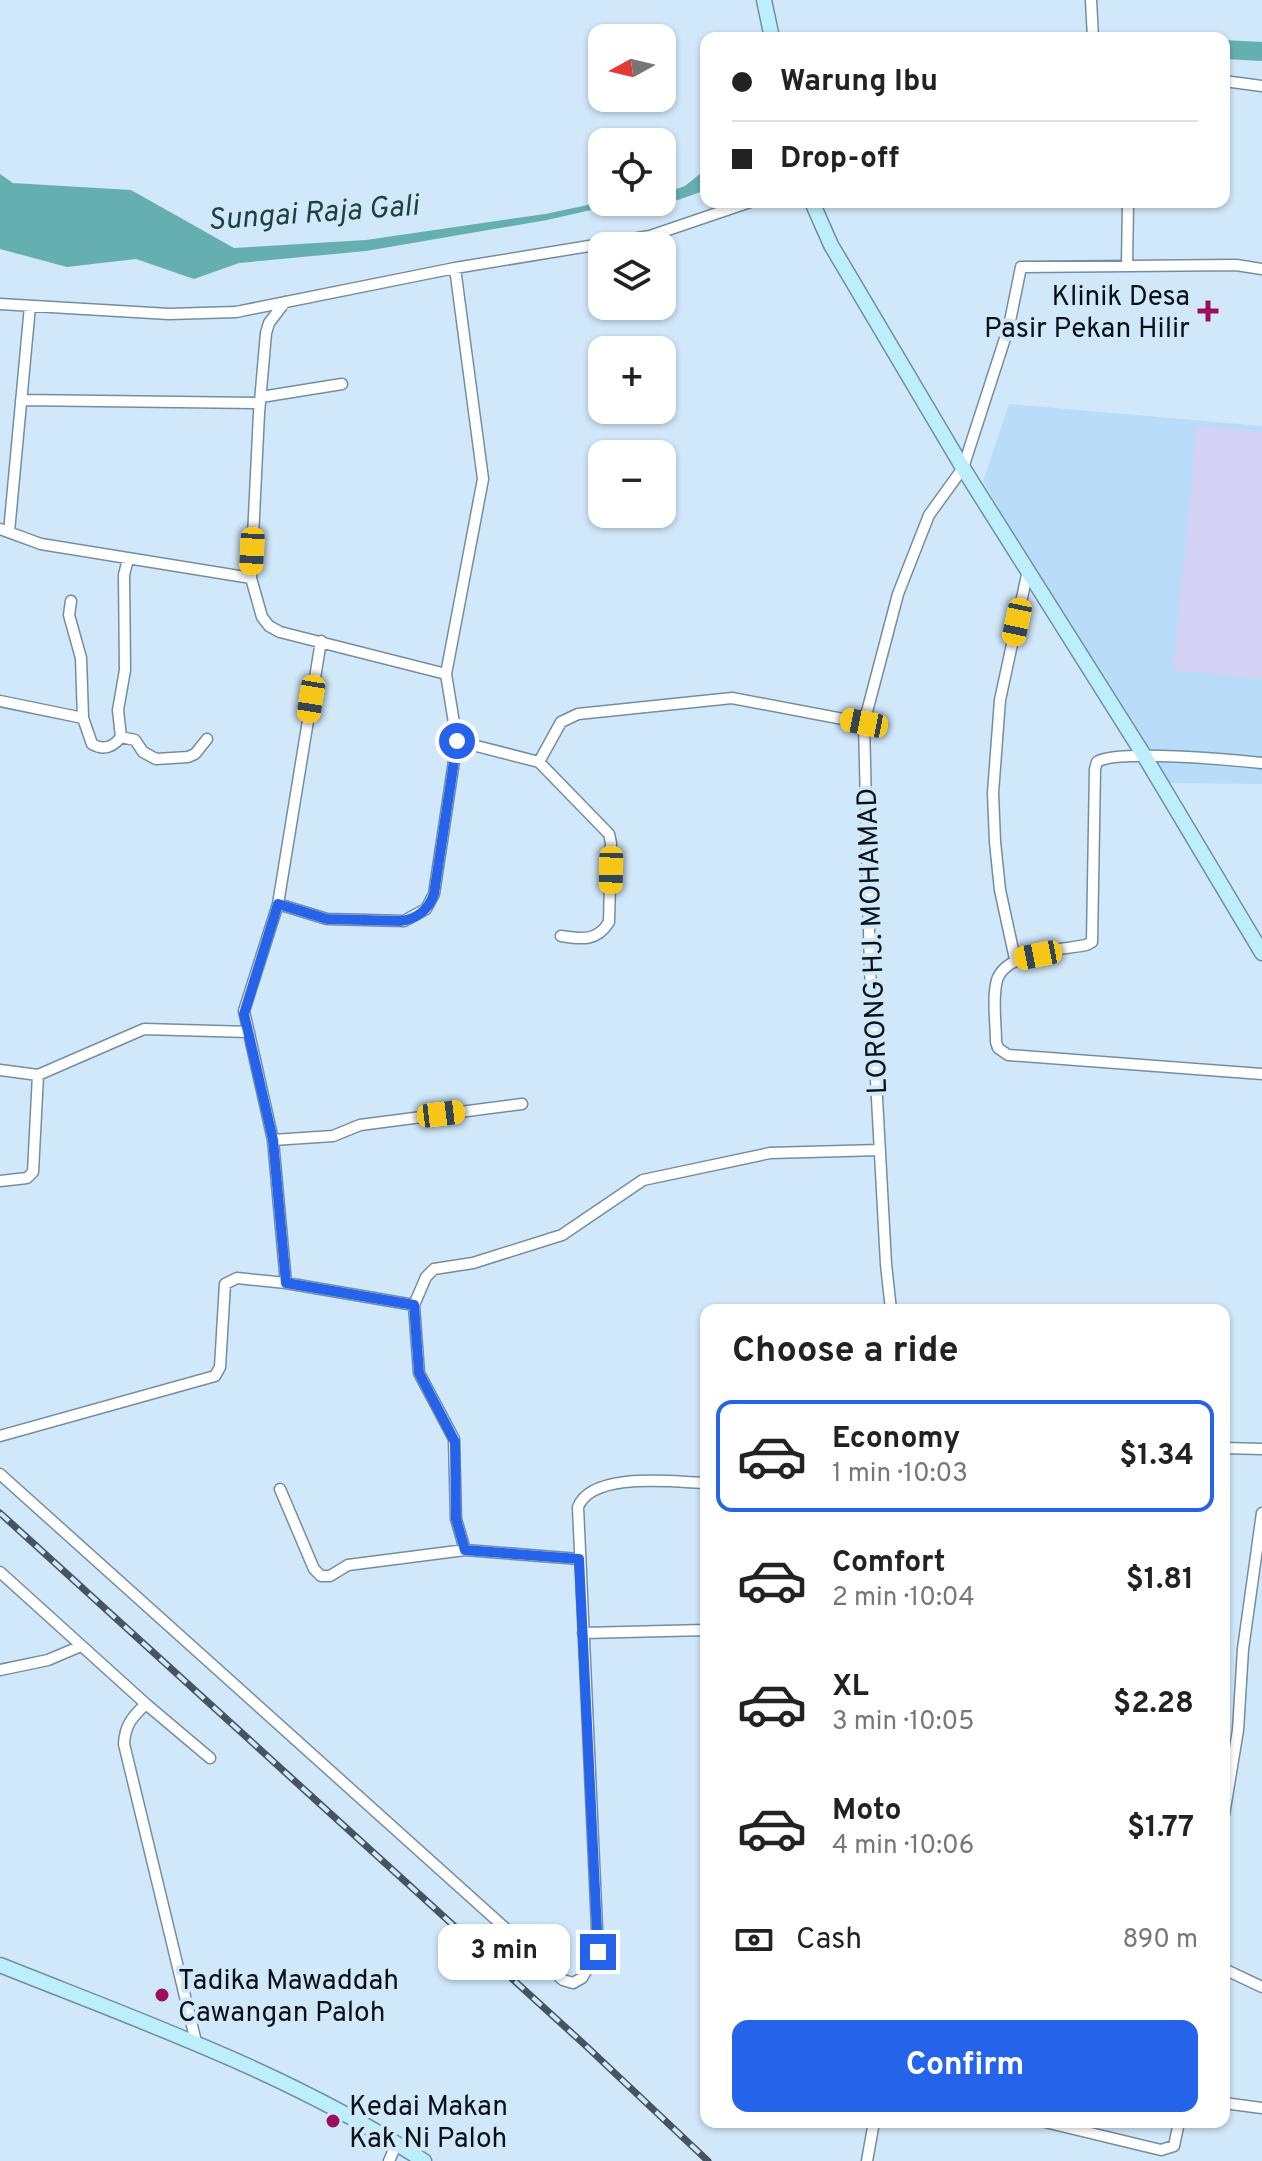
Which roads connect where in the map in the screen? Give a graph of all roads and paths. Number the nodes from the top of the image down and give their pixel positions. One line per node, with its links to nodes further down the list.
1 (764, 0): 3 (street)
2 (1091, 0): 4 (street)
3 (771, 32)
4 (1093, 32)
5 (1230, 82): 6 (street)
6 (1262, 86)
7 (733, 208): 11 (street)
8 (815, 208): 19 (street)
9 (1128, 208): 10 (street)
10 (1127, 266): 12 (street, LORONG HJ. MOHAMAD); 19 (street, LORONG HJ. MOHAMAD)
11 (455, 268): 13 (street); 26 (street)
12 (1262, 269)
13 (285, 302): 15 (street); 18 (street)
14 (0, 304): 15 (street)
15 (30, 306): 17 (street)
16 (342, 384): 18 (street)
17 (21, 400): 18 (street); 20 (street)
18 (260, 400): 23 (street)
19 (963, 468): 22 (street); 29 (street, LORONG HJ. MOHAMAD)
20 (5, 530): 21 (street)
21 (128, 559): 23 (street); 30 (street)
22 (1028, 570): 33 (street); 39 (street)
23 (251, 578): 25 (street)
24 (71, 601): 28 (street)
25 (321, 641): 26 (street); 36 (street)
26 (446, 674): 32 (street)
27 (0, 701): 28 (street)
28 (83, 718): 30 (street)
29 (864, 723): 34 (street); 46 (street, LORONG HJ. MOHAMAD)
30 (121, 737): 31 (street)
31 (207, 739)
32 (457, 741): 34 (street); 36 (street)
33 (1145, 757): 35 (street); 38 (street); 39 (street)
34 (539, 762): 37 (street)
35 (1262, 763)
36 (278, 904): 40 (street)
37 (561, 936)
38 (1262, 953)
39 (1015, 959): 42 (street)
40 (249, 1032): 43 (street); 45 (street)
41 (0, 1070): 43 (street)
42 (1262, 1074)
43 (38, 1075): 47 (street)
44 (522, 1104): 45 (street)
45 (273, 1140): 48 (street)
46 (880, 1150): 49 (street, LORONG HJ. MOHAMAD); 50 (street)
47 (0, 1181)
48 (286, 1283): 50 (street); 51 (street)
49 (891, 1304)
50 (414, 1305): 58 (street)
51 (0, 1436)
52 (1230, 1448): 53 (street)
53 (1262, 1449)
54 (0, 1474): 62 (street)
55 (700, 1483): 59 (street)
56 (280, 1489): 58 (street)
57 (1262, 1513): 67 (street)
58 (465, 1550): 59 (street)
59 (579, 1559): 62 (street)
60 (0, 1572): 63 (street)
61 (700, 1630): 62 (street)
62 (583, 1633)
63 (81, 1646): 64 (street); 65 (street)
64 (0, 1670)
65 (146, 1704): 66 (street); 71 (street)
66 (210, 1758)
67 (1230, 1779)
68 (0, 1965): 71 (street)
69 (1230, 1972): 70 (street)
70 (1262, 1987)
71 (196, 2042): 77 (street)
72 (1230, 2104): 73 (street)
73 (1262, 2108)
74 (873, 2128): 80 (street)
75 (1070, 2128): 76 (street)
76 (1178, 2128)
77 (397, 2143): 78 (street); 79 (street)
78 (389, 2161)
79 (424, 2161)
80 (867, 2161)

